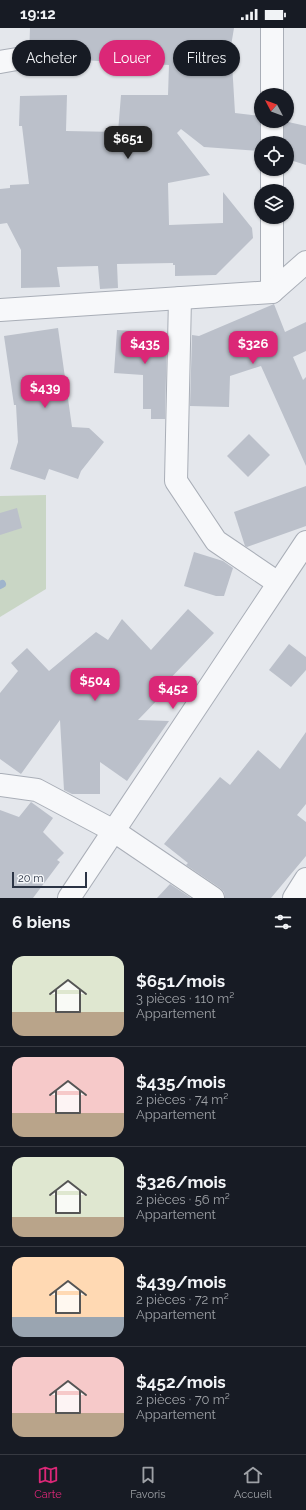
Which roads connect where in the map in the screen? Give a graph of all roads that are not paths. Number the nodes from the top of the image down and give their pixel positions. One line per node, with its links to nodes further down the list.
1 (272, 28): 2 (street)
2 (272, 88)
3 (272, 224): 5 (street)
4 (306, 262): 5 (street)
5 (272, 292): 6 (street)
6 (180, 298): 7 (street); 9 (street)
7 (0, 310)
8 (306, 542): 9 (street)
9 (278, 583): 11 (street)
10 (0, 785): 11 (street)
11 (114, 831): 13 (street); 14 (street)
12 (306, 879): 15 (street)
13 (69, 898)
14 (213, 898)
15 (294, 898)

